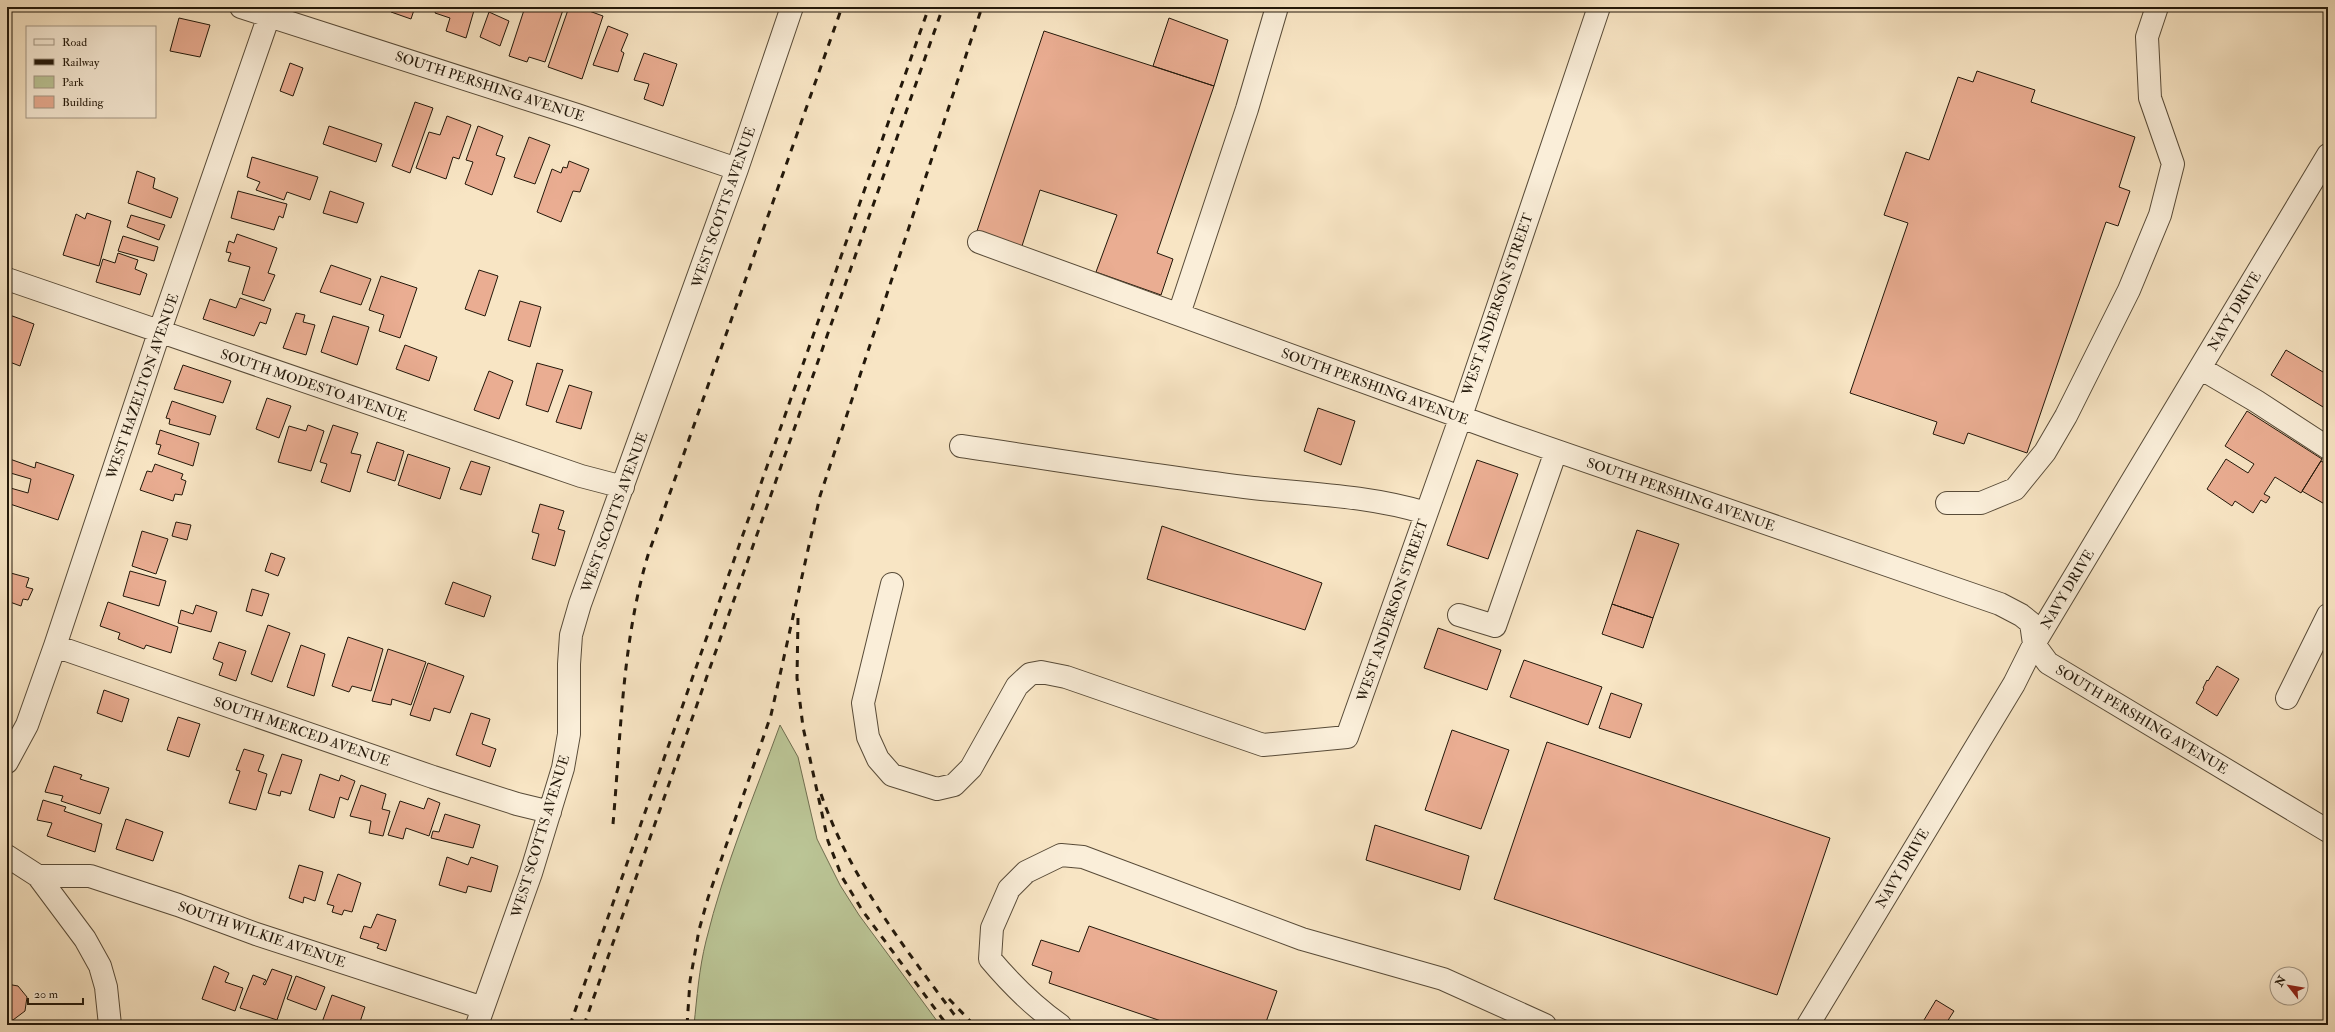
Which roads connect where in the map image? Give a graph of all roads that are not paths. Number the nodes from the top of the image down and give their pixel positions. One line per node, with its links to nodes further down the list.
1 (241, 7): 6 (street, SOUTH PERSHING AVENUE)
2 (792, 7): 8 (street, WEST SCOTTS AVENUE)
3 (1277, 7): 11 (street)
4 (1599, 7): 14 (street, WEST ANDERSON STREET)
5 (2157, 7): 19 (street)
6 (271, 11): 8 (street, SOUTH PERSHING AVENUE); 12 (street, WEST HAZELTON AVENUE)
7 (2328, 155): 13 (street, NAVY DRIVE)
8 (737, 169): 18 (street, WEST SCOTTS AVENUE)
9 (979, 242): 11 (street, SOUTH PERSHING AVENUE)
10 (7, 279): 12 (street, SOUTH MODESTO AVENUE)
11 (1178, 314): 14 (street, SOUTH PERSHING AVENUE)
12 (160, 330): 18 (street, SOUTH MODESTO AVENUE); 25 (street, WEST HAZELTON AVENUE)
13 (2200, 368): 16 (street); 24 (street, NAVY DRIVE)
14 (1460, 416): 17 (street, SOUTH PERSHING AVENUE); 20 (street, WEST ANDERSON STREET)
15 (961, 446): 20 (street)
16 (2328, 448)
17 (1556, 451): 22 (street); 24 (street, SOUTH PERSHING AVENUE)
18 (623, 487): 28 (street, WEST SCOTTS AVENUE)
19 (1947, 503)
20 (1426, 513): 21 (street, WEST ANDERSON STREET)
21 (892, 584)
22 (1459, 615)
23 (2328, 615): 26 (street)
24 (2034, 644): 29 (street, SOUTH PERSHING AVENUE); 36 (street, NAVY DRIVE)
25 (55, 646): 27 (street, WEST HAZELTON AVENUE); 28 (street, SOUTH MERCED AVENUE)
26 (2287, 698)
27 (7, 762)
28 (550, 812): 32 (street, WEST SCOTTS AVENUE)
29 (2328, 831)
30 (7, 856): 31 (street)
31 (38, 876): 32 (street, SOUTH WILKIE AVENUE); 33 (street)
32 (480, 1016)
33 (110, 1025)
34 (1060, 1025): 35 (street)
35 (1545, 1025)
36 (1808, 1025)

